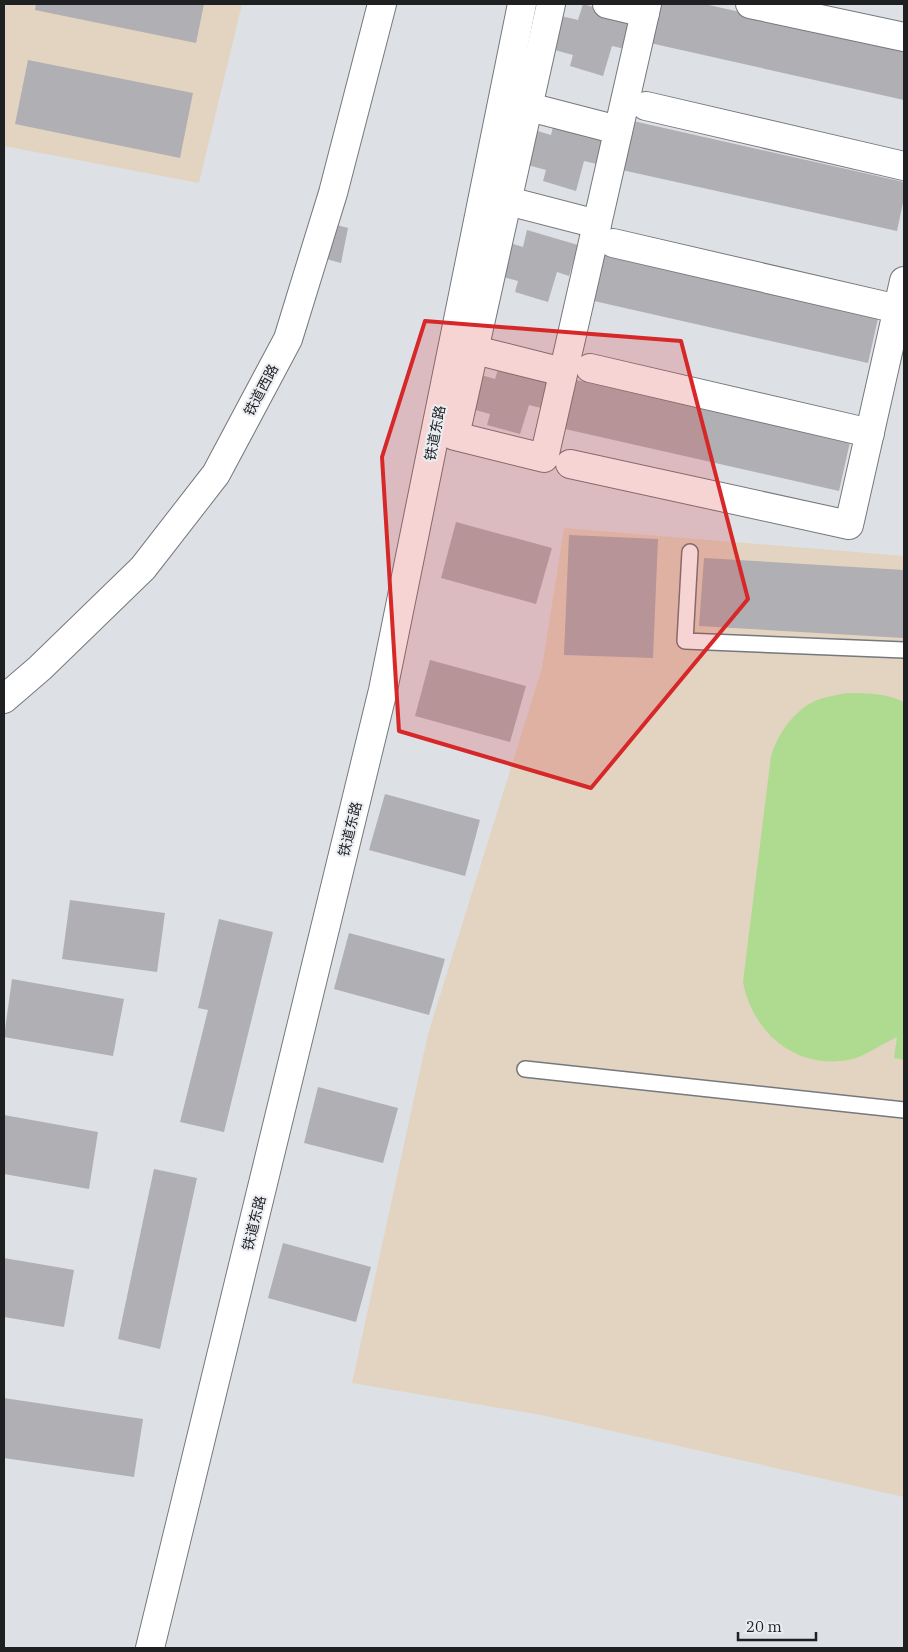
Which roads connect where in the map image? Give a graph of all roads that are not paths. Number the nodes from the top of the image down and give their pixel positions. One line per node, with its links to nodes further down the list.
1 (382, 4): 23 (street, 铁道西路)
2 (522, 4): 12 (street, 铁道东路)
3 (551, 4): 9 (street)
4 (607, 4): 6 (street)
5 (750, 4): 7 (street)
6 (646, 8): 10 (street)
7 (904, 38)
8 (646, 106): 11 (street)
9 (529, 107): 10 (street); 12 (street)
10 (618, 130): 13 (street)
11 (904, 166)
12 (496, 198): 13 (street); 16 (street); 26 (street, 铁道东路)
13 (605, 233): 15 (street); 18 (street)
14 (904, 281): 15 (street)
15 (898, 309): 19 (street)
16 (475, 350): 18 (street); 18 (street)
17 (590, 368): 19 (street)
18 (563, 372)
19 (870, 433): 20 (street)
20 (570, 464)
21 (690, 552): 22 (lane)
22 (904, 650)
23 (4, 699)
24 (525, 1069): 25 (lane)
25 (904, 1110)
26 (150, 1648)

